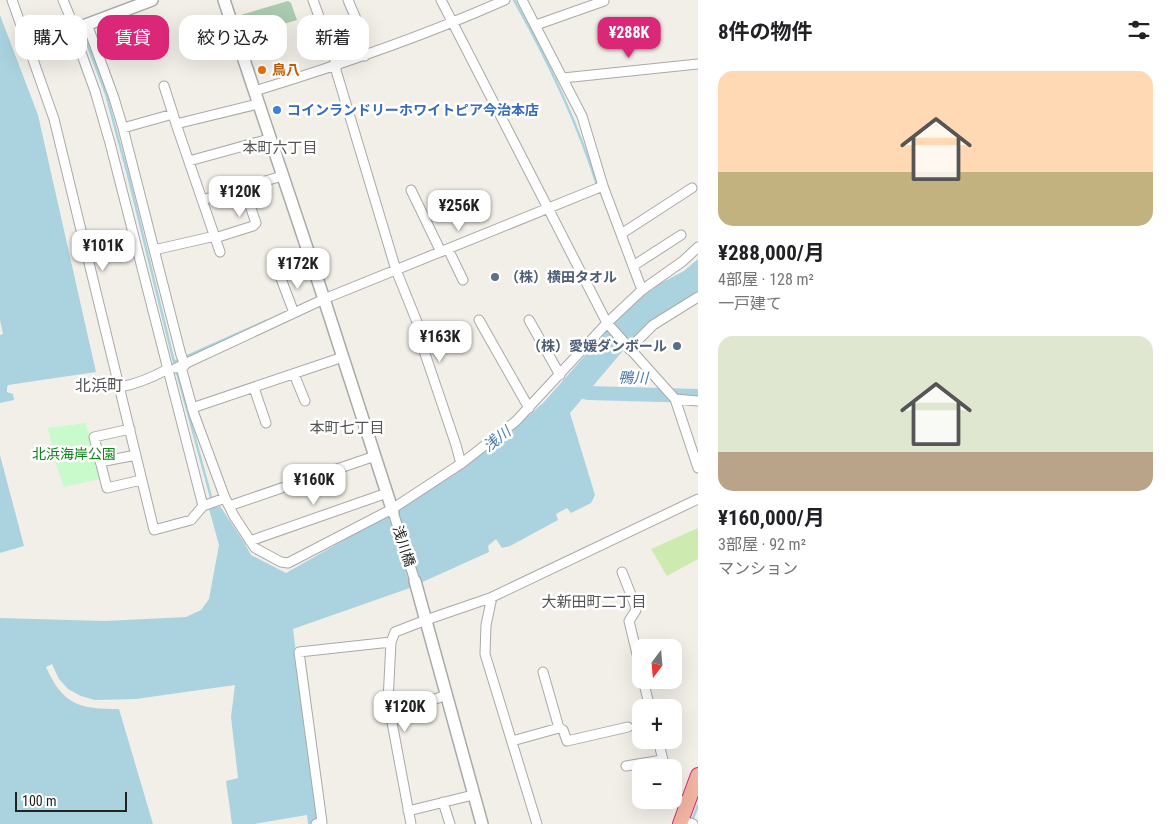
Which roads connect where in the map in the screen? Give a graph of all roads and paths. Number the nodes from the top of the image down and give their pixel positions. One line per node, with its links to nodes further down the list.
1 (12, 0): 64 (street)
2 (63, 0): 11 (street)
3 (224, 0): 24 (street)
4 (313, 0): 21 (street)
5 (348, 0): 12 (street)
6 (441, 0): 13 (street)
7 (505, 0): 13 (street)
8 (522, 0): 15 (street)
9 (147, 1): 14 (street)
10 (604, 1): 15 (street)
11 (73, 15)
12 (354, 15)
13 (453, 23): 17 (street); 39 (street)
14 (87, 24)
15 (536, 25): 22 (street)
16 (87, 39): 28 (street)
17 (369, 54)
18 (84, 60): 33 (street)
19 (353, 60): 21 (street)
20 (698, 64): 22 (street)
21 (336, 66): 24 (street); 48 (street)
22 (563, 78): 34 (street)
23 (164, 86): 26 (street)
24 (255, 91): 25 (street)
25 (258, 104): 27 (street); 29 (street)
26 (173, 114): 27 (street); 28 (street)
27 (176, 124): 30 (street)
28 (123, 128): 32 (street)
29 (269, 138): 30 (street); 31 (street)
30 (189, 161): 38 (street)
31 (282, 176): 35 (street); 53 (street)
32 (136, 182): 33 (street); 44 (street)
33 (123, 185): 61 (street)
34 (603, 186): 39 (street); 40 (street)
35 (244, 188): 38 (street); 42 (street)
36 (692, 188): 40 (street)
37 (410, 190): 45 (street)
38 (202, 200): 42 (street)
39 (548, 210): 45 (street); 57 (street)
40 (621, 234): 47 (street)
41 (681, 235): 47 (street)
42 (215, 237): 44 (street); 46 (street)
43 (698, 247): 51 (street)
44 (154, 250): 60 (street)
45 (444, 251): 48 (street); 50 (street)
46 (220, 252)
47 (633, 266): 51 (street)
48 (396, 270): 53 (street); 76 (street)
49 (280, 276): 54 (street)
50 (463, 280)
51 (642, 290): 57 (street)
52 (698, 297): 58 (street)
53 (324, 299): 54 (street); 59 (street)
54 (294, 313): 60 (street)
55 (480, 320): 70 (street)
56 (529, 320): 63 (street)
57 (608, 325): 58 (street); 63 (street)
58 (628, 348): 66 (street)
59 (343, 357): 62 (street); 74 (street)
60 (182, 366): 61 (street); 69 (street)
61 (169, 370): 64 (street); 82 (street)
62 (294, 374): 65 (street); 67 (street)
63 (560, 375): 70 (street)
64 (120, 387): 72 (street)
65 (254, 388): 69 (street); 71 (street)
66 (675, 399): 68 (street); 77 (street)
67 (305, 401)
68 (698, 401)
69 (192, 408): 81 (street)
70 (529, 408): 76 (street)
71 (266, 423)
72 (130, 429): 73 (street); 75 (street)
73 (136, 455): 75 (street); 78 (street)
74 (375, 456): 79 (street); 81 (street)
75 (100, 462): 78 (street)
76 (461, 464): 83 (street)
77 (698, 468)
78 (142, 480): 82 (street)
79 (387, 493): 83 (street); 84 (street)
80 (698, 498): 87 (street)
81 (224, 501): 82 (street); 84 (street)
82 (205, 505)
83 (392, 510): 84 (street); 86 (street, 浅川橋)
84 (250, 541)
85 (622, 572): 89 (street)
86 (415, 580): 88 (street)
87 (492, 597): 88 (street); 96 (street)
88 (426, 620): 90 (street); 92 (street)
89 (633, 639)
90 (391, 642): 93 (street); 104 (street)
91 (543, 672): 95 (street)
92 (446, 695): 93 (street); 100 (street)
93 (390, 716): 102 (street)
94 (628, 727): 95 (street)
95 (559, 728): 96 (street)
96 (512, 741): 108 (street)
97 (626, 766): 98 (street)
98 (632, 766)
99 (698, 775): 103 (highway)
100 (473, 795): 101 (street); 107 (street)
101 (443, 802): 102 (street); 106 (street)
102 (408, 811): 105 (street)
103 (685, 819)
104 (317, 824)
105 (411, 824)
106 (450, 824)
107 (482, 824)
108 (536, 824)

